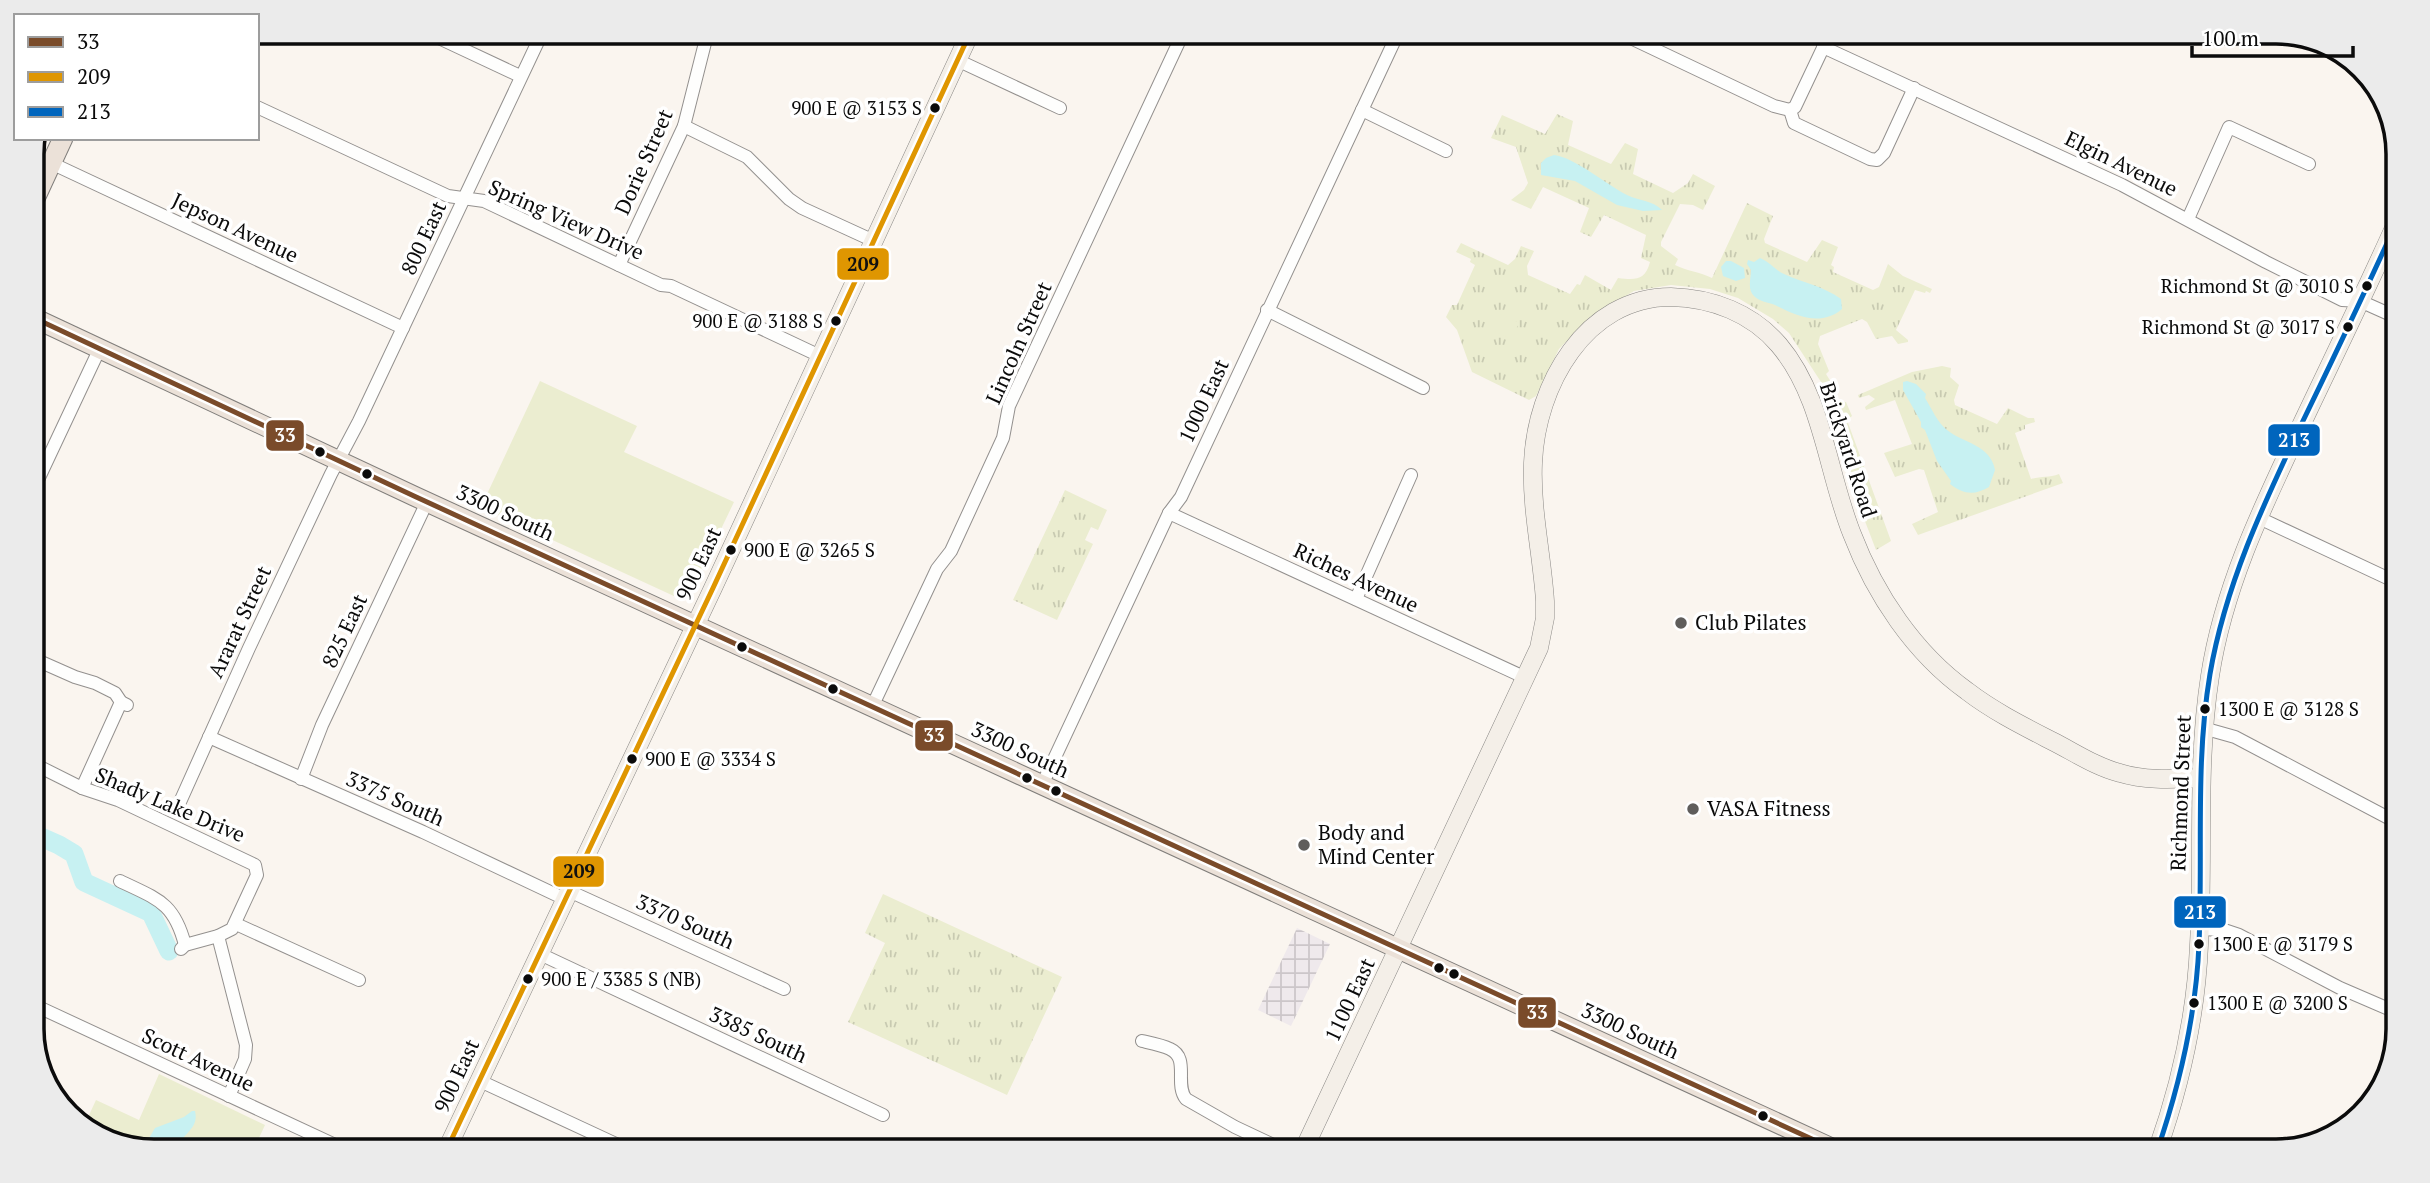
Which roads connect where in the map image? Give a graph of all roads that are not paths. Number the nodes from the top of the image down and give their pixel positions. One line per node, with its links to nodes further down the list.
1 (450, 44): 11 (street)
2 (536, 44): 11 (street, 800 East)
3 (705, 44): 17 (street, Dorie Street)
4 (965, 44): 10 (street, 900 East)
5 (1178, 44): 47 (street, Lincoln Street)
6 (1393, 44): 15 (street, 1000 East)
7 (1642, 44): 16 (street)
8 (1825, 44): 9 (street)
9 (1824, 47): 12 (street, Elgin Avenue); 16 (street)
10 (957, 60): 14 (street); 25 (street, 900 East)
11 (520, 76): 23 (street, 800 East)
12 (1914, 88): 16 (street); 24 (street, Elgin Avenue)
13 (259, 108): 23 (street, Spring View Drive)
14 (1060, 108)
15 (1362, 110): 19 (street); 29 (street, 1000 East)
16 (1790, 110)
17 (684, 126): 25 (street); 27 (street, Dorie Street)
18 (62, 140): 20 (main road)
19 (1446, 151)
20 (51, 163): 22 (main road); 32 (street, Jepson Avenue)
21 (2309, 164): 24 (street)
22 (44, 178)
23 (464, 198): 27 (street, Spring View Drive); 32 (street, 800 East)
24 (2188, 219): 28 (street, Elgin Avenue)
25 (874, 241): 34 (street, 900 East)
26 (2386, 245): 28 (street, Richmond Street)
27 (619, 265): 34 (street, Spring View Drive)
28 (2360, 300): 30 (street, Elgin Avenue); 41 (street, Richmond Street)
29 (1267, 310): 35 (street); 40 (street, 1000 East)
30 (2386, 312)
31 (44, 322): 33 (main road, 3300 South)
32 (403, 328): 36 (street, 800 East)
33 (100, 348): 36 (main road, 3300 South); 37 (street)
34 (820, 356): 44 (street, 900 East)
35 (1423, 388)
36 (340, 461): 39 (main road, 3300 South); 49 (street, Ararat Street)
37 (44, 467)
38 (1411, 475): 43 (street)
39 (427, 502): 44 (main road, 3300 South); 52 (street, 825 East)
40 (1168, 513): 43 (street, Riches Avenue); 53 (street, 1000 East)
41 (2257, 517): 42 (street); 48 (street, Richmond Street)
42 (2386, 577)
43 (1356, 599): 46 (street, Riches Avenue)
44 (695, 625): 47 (main road, 3300 South); 58 (street, 900 East)
45 (44, 663): 54 (street)
46 (1527, 678): 51 (street, Brickyard Road); 62 (street, 1100 East)
47 (872, 707): 53 (main road, 3300 South)
48 (2203, 728): 51 (street, Richmond Street); 56 (street)
49 (209, 737): 52 (street, 3375 South); 55 (street, Ararat Street)
50 (44, 768): 54 (street, Shady Lake Drive)
51 (2201, 778): 60 (street, Richmond Street)
52 (301, 779): 58 (street, 3375 South)
53 (1042, 785): 62 (main road, 3300 South)
54 (82, 788): 59 (street, Shady Lake Drive)
55 (180, 802)
56 (2386, 817)
57 (120, 881): 61 (street)
58 (567, 895): 63 (street, 900 East); 65 (street, 3370 South)
59 (236, 924): 61 (street); 64 (street)
60 (2200, 929): 66 (street); 78 (street, Richmond Street)
61 (218, 936): 70 (street)
62 (1398, 950): 76 (street, 1100 East); 77 (main road, 3300 South)
63 (540, 954): 69 (street, 900 East); 71 (street, 3385 South)
64 (359, 980)
65 (784, 989)
66 (2386, 1007)
67 (44, 1010): 70 (street, Scott Avenue)
68 (1143, 1041): 75 (street)
69 (480, 1081): 73 (street, 900 East); 74 (street)
70 (229, 1096): 72 (street, Scott Avenue)
71 (883, 1115)
72 (320, 1139)
73 (452, 1139)
74 (603, 1139)
75 (1260, 1139)
76 (1309, 1139)
77 (1810, 1139)
78 (2161, 1139)

